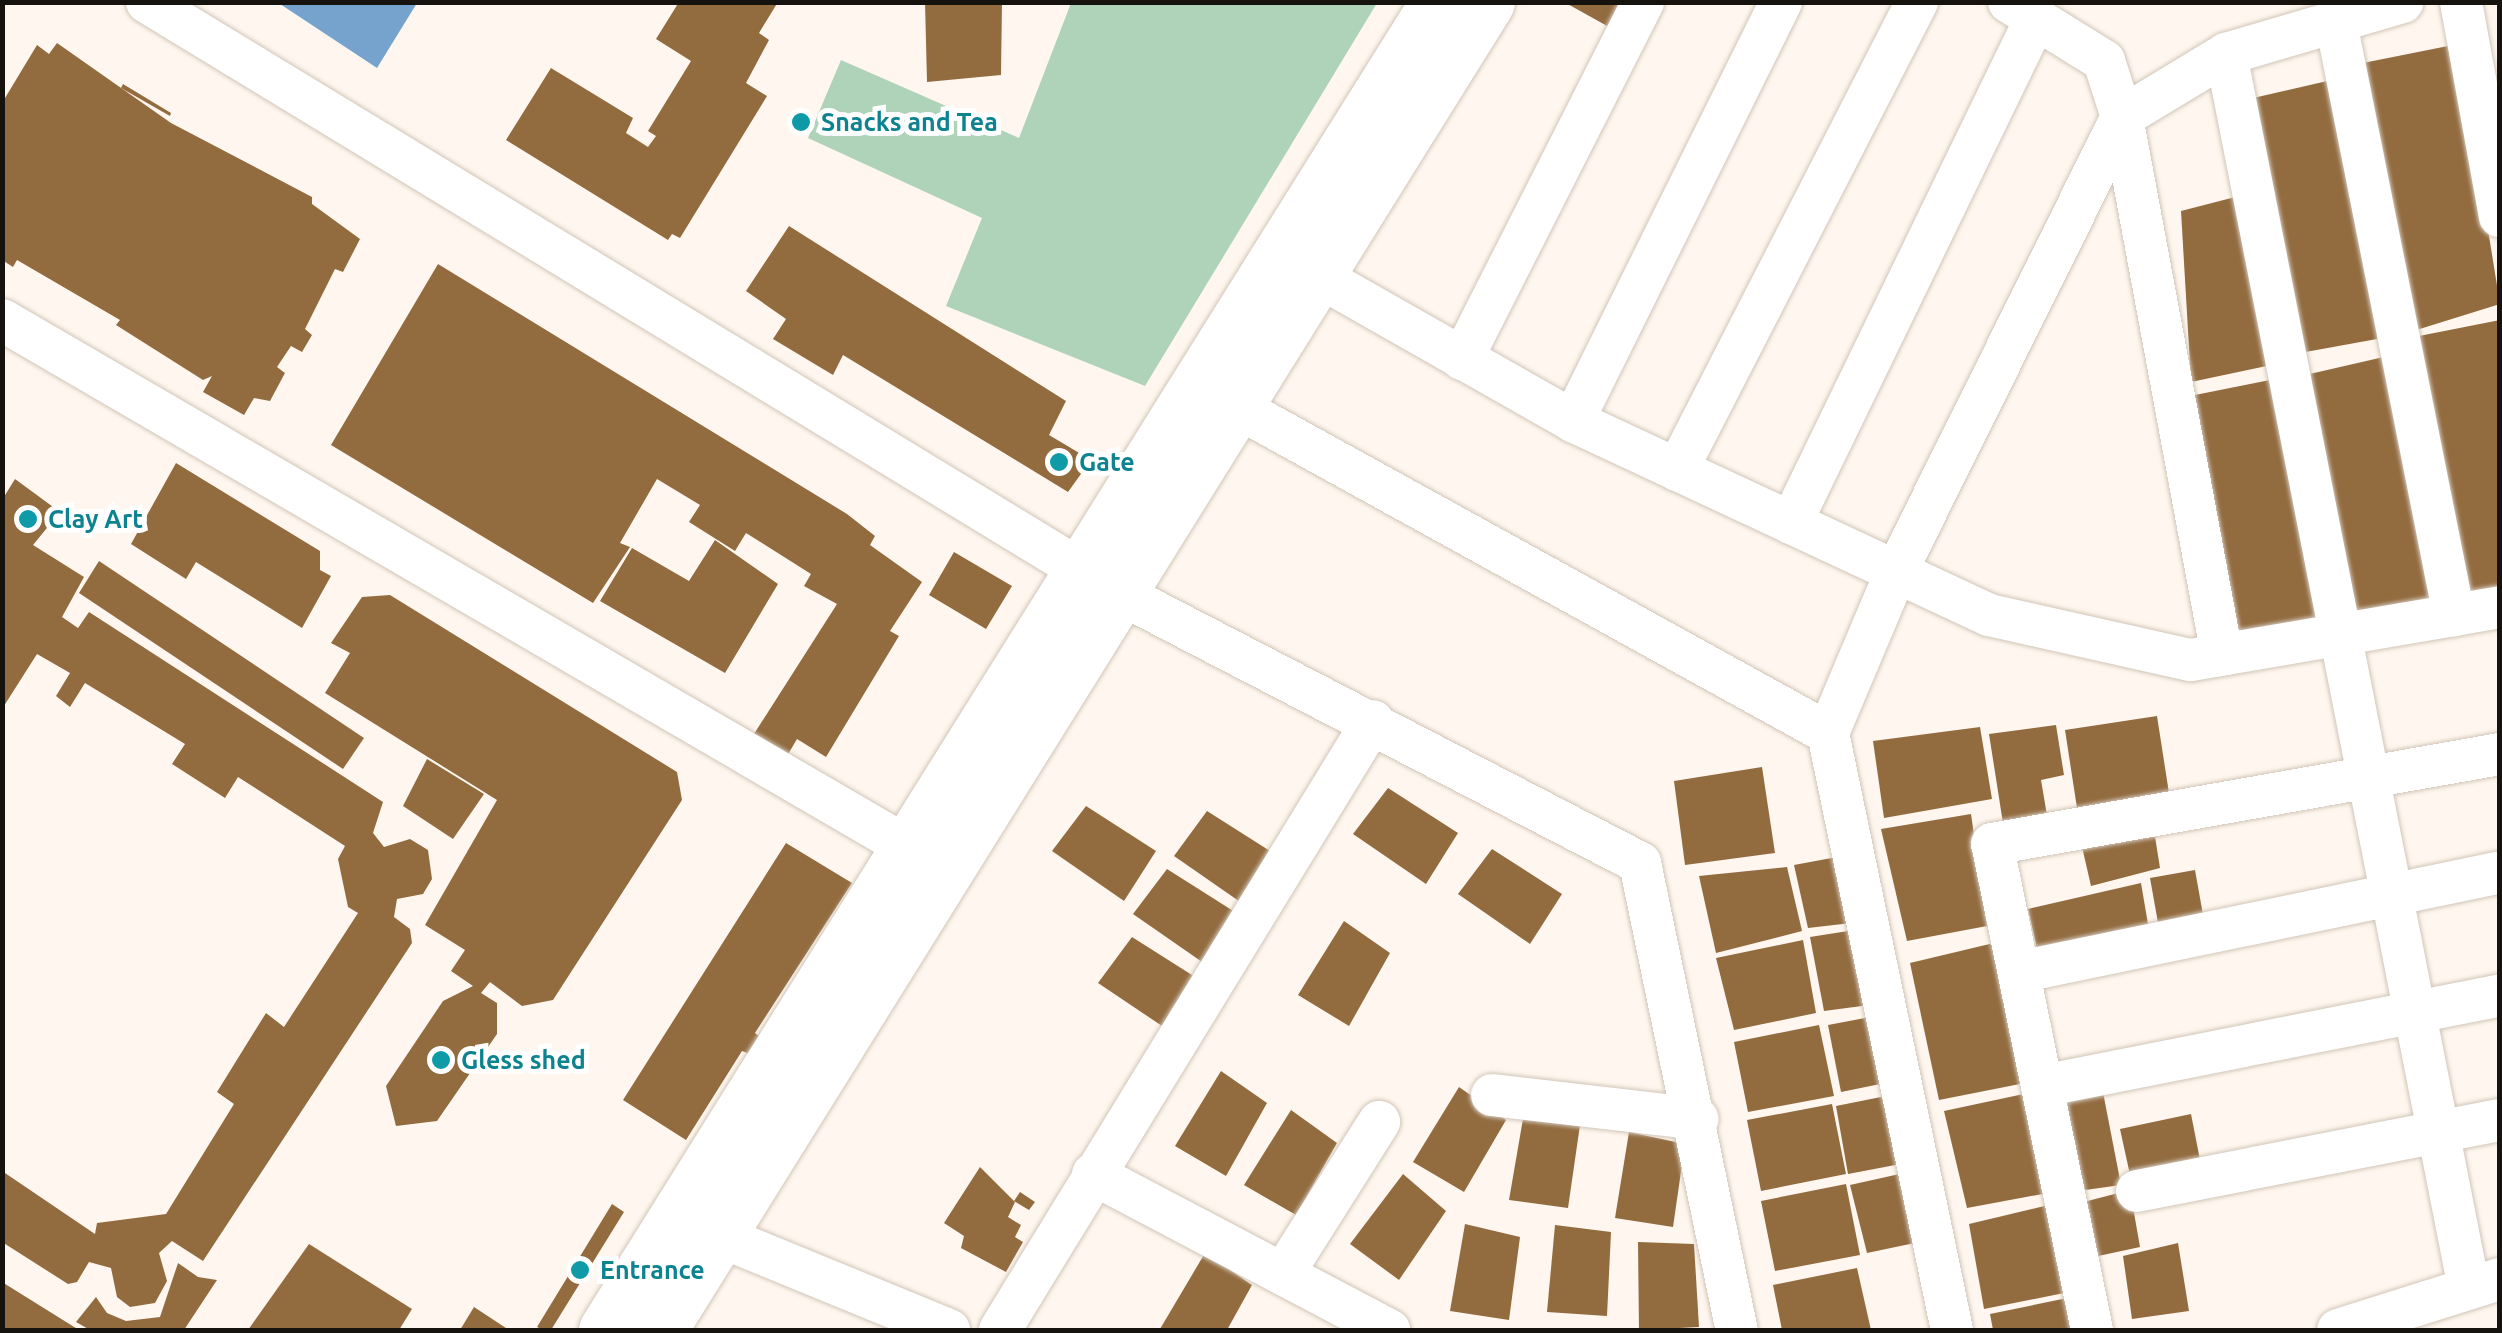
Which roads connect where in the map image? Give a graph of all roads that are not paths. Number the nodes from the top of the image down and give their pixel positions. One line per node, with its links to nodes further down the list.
1 (147, 2): 22 (street)
2 (1438, 2): 14 (street)
3 (1487, 2): 14 (street)
4 (1643, 2): 16 (street)
5 (1781, 2): 18 (street)
6 (1917, 2): 19 (street)
7 (2404, 2): 10 (street)
8 (2461, 2): 13 (street)
9 (2022, 11): 12 (street); 20 (street)
10 (2336, 22): 11 (street); 24 (street)
11 (2226, 54): 12 (street); 25 (street)
12 (2122, 117): 21 (street); 26 (street)
13 (2500, 216)
14 (1298, 265): 16 (street); 17 (street); 22 (street)
15 (2, 320): 31 (street)
16 (1462, 360): 18 (street)
17 (1233, 406): 22 (street); 28 (street)
18 (1573, 421): 19 (street)
19 (1678, 470): 20 (street)
20 (1791, 523): 21 (street)
21 (1896, 572): 26 (street); 28 (street)
22 (1100, 581): 27 (street); 31 (street)
23 (2500, 607): 24 (street)
24 (2454, 615): 25 (street)
25 (2341, 635): 26 (street); 30 (street)
26 (2222, 655)
27 (1373, 721): 39 (street); 43 (street)
28 (1828, 733): 55 (street)
29 (2500, 754): 30 (street)
30 (2369, 779): 33 (street); 34 (street)
31 (926, 858): 45 (street)
32 (2500, 872): 33 (street)
33 (2392, 893): 34 (street); 36 (street)
34 (2018, 972): 37 (street)
35 (2500, 995): 36 (street)
36 (2415, 1013): 37 (street); 42 (street)
37 (2042, 1086): 56 (street)
38 (1492, 1095): 39 (street)
39 (1698, 1119): 54 (street)
40 (2500, 1120): 42 (street)
41 (1379, 1122): 46 (street)
42 (2439, 1132): 44 (street); 47 (street)
43 (1094, 1174): 46 (street); 52 (street)
44 (2137, 1191)
45 (698, 1222): 48 (street); 49 (street); 50 (street)
46 (1283, 1274): 53 (street)
47 (2484, 1284): 57 (street)
48 (886, 1318): 51 (street)
49 (606, 1330)
50 (659, 1330)
51 (949, 1330)
52 (1000, 1330)
53 (1390, 1330)
54 (1737, 1330)
55 (1952, 1330)
56 (2092, 1330)
57 (2338, 1330)

